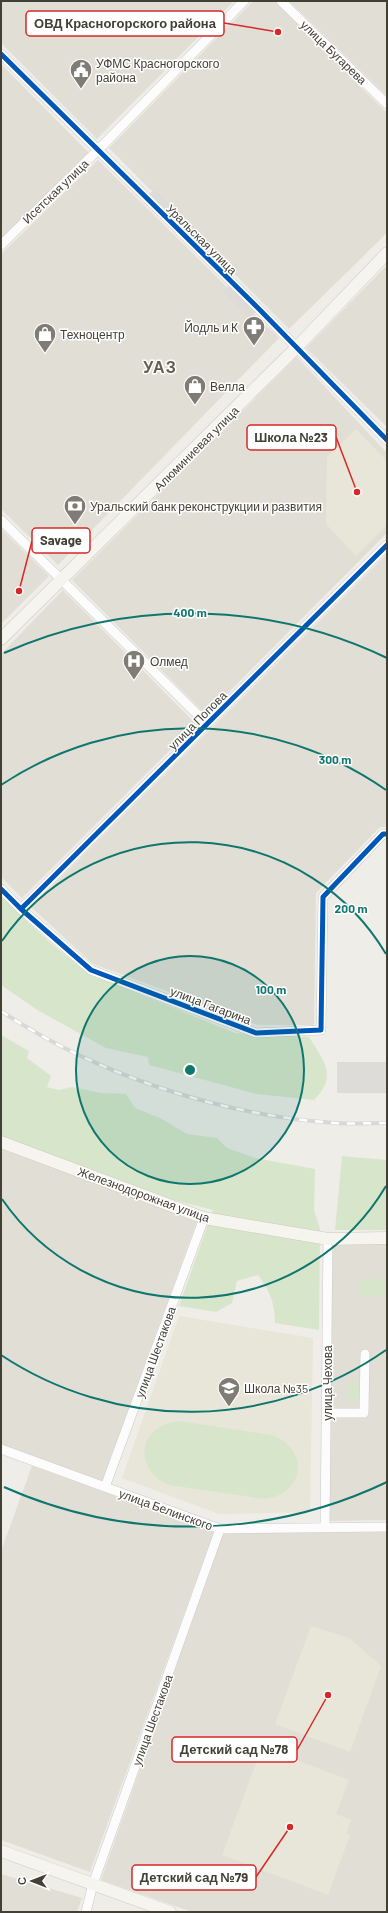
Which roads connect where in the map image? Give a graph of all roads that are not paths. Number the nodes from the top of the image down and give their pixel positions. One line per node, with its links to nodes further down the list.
1 (244, 1): 5 (street, Исетская улица)
2 (281, 1): 4 (street, улица Бугарева)
3 (1, 54): 5 (street, Уральская улица)
4 (387, 104)
5 (97, 150): 6 (street, Исетская улица); 8 (street, Уральская улица)
6 (1, 244)
7 (387, 254): 8 (main road, Алюминиевая улица)
8 (296, 348): 9 (street, Уральская улица); 12 (main road, Алюминиевая улица)
9 (387, 440)
10 (1, 520): 12 (street)
11 (387, 545): 14 (street, улица Попова)
12 (62, 580): 13 (main road, Алюминиевая улица); 14 (street)
13 (1, 639)
14 (207, 724): 17 (street, улица Попова)
15 (387, 834): 17 (street, улица Гагарина)
16 (1, 889): 17 (street, улица Гагарина)
17 (21, 909)
18 (1, 1142): 19 (main road, Железнодорожная улица)
19 (204, 1218): 21 (main road, Железнодорожная улица); 25 (street, улица Шестакова)
20 (387, 1238): 21 (main road, Железнодорожная улица)
21 (328, 1239): 23 (street, улица Чехова)
22 (365, 1354): 23 (street)
23 (326, 1413): 26 (street, улица Чехова)
24 (1, 1449): 25 (street, улица Белинского)
25 (105, 1487): 28 (street, улица Белинского)
26 (325, 1527): 27 (street, улица Белинского); 28 (street, улица Белинского)
27 (387, 1527)
28 (220, 1528): 30 (street, улица Шестакова)
29 (1, 1851): 30 (main road)
30 (93, 1884): 31 (street, улица Шестакова); 32 (main road)
31 (86, 1912)
32 (170, 1912)

